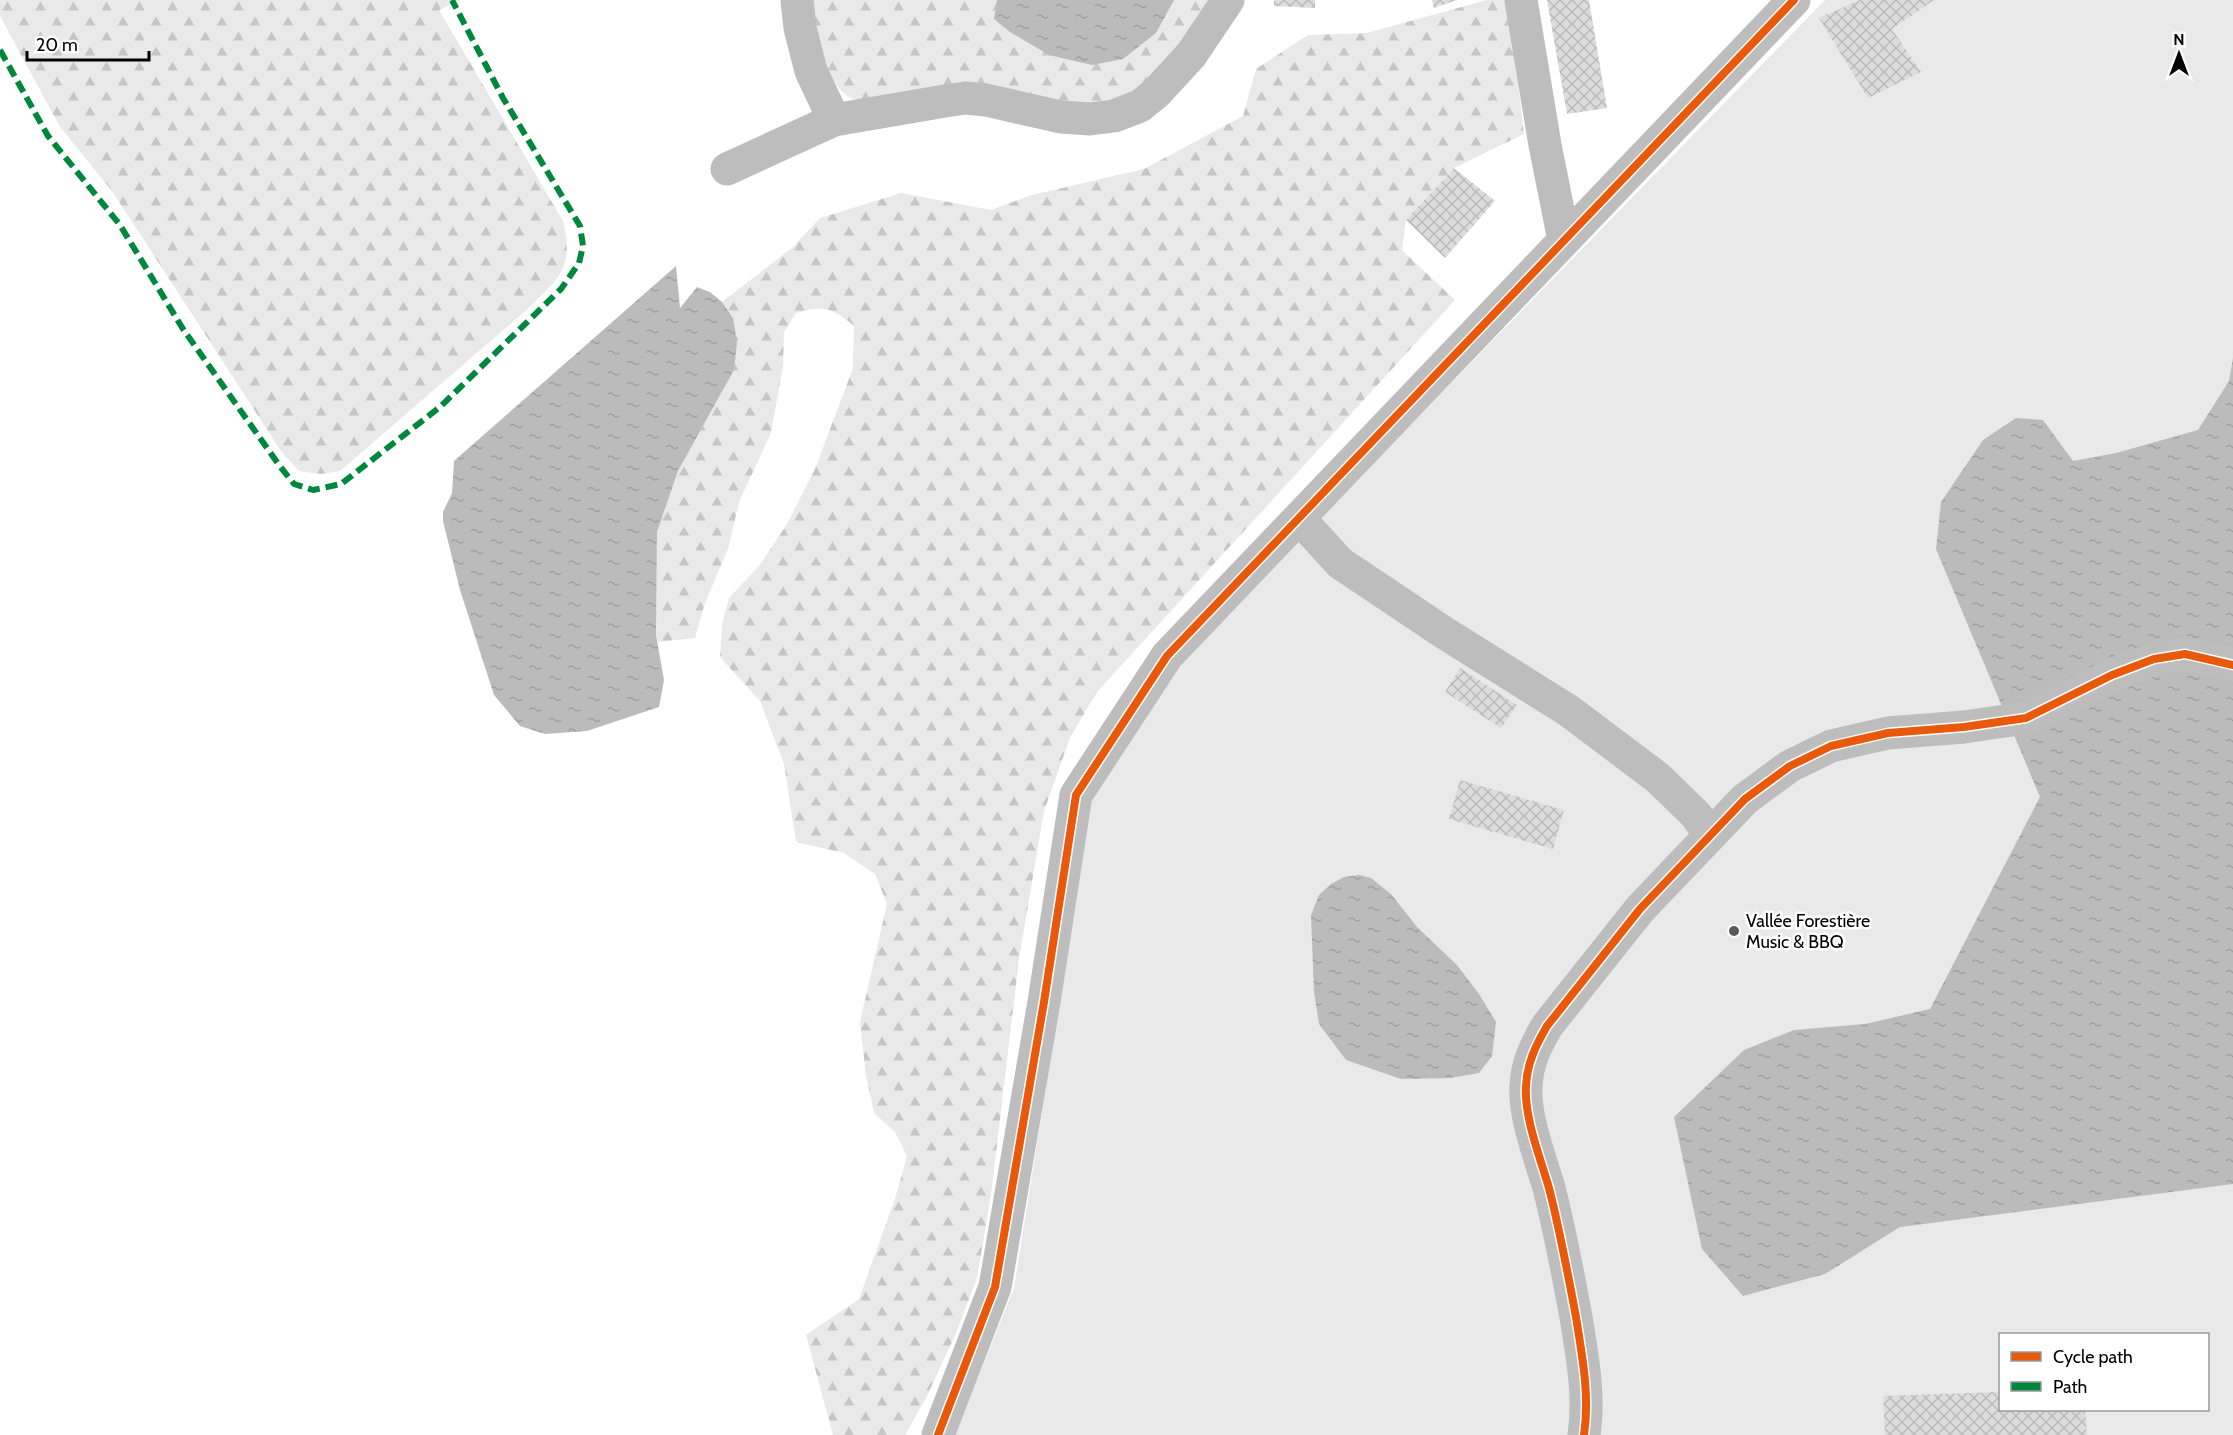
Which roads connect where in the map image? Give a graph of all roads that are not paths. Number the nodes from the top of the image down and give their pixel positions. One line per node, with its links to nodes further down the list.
1 (797, 0): 5 (street)
2 (1228, 0): 5 (street)
3 (1521, 0): 7 (street)
4 (1794, 0): 7 (street)
5 (834, 120): 6 (street)
6 (727, 169)
7 (1564, 240): 8 (street)
8 (1299, 518): 10 (street); 11 (street)
9 (2233, 665): 10 (street)
10 (1710, 835): 12 (street)
11 (938, 1435)
12 (1584, 1435)

